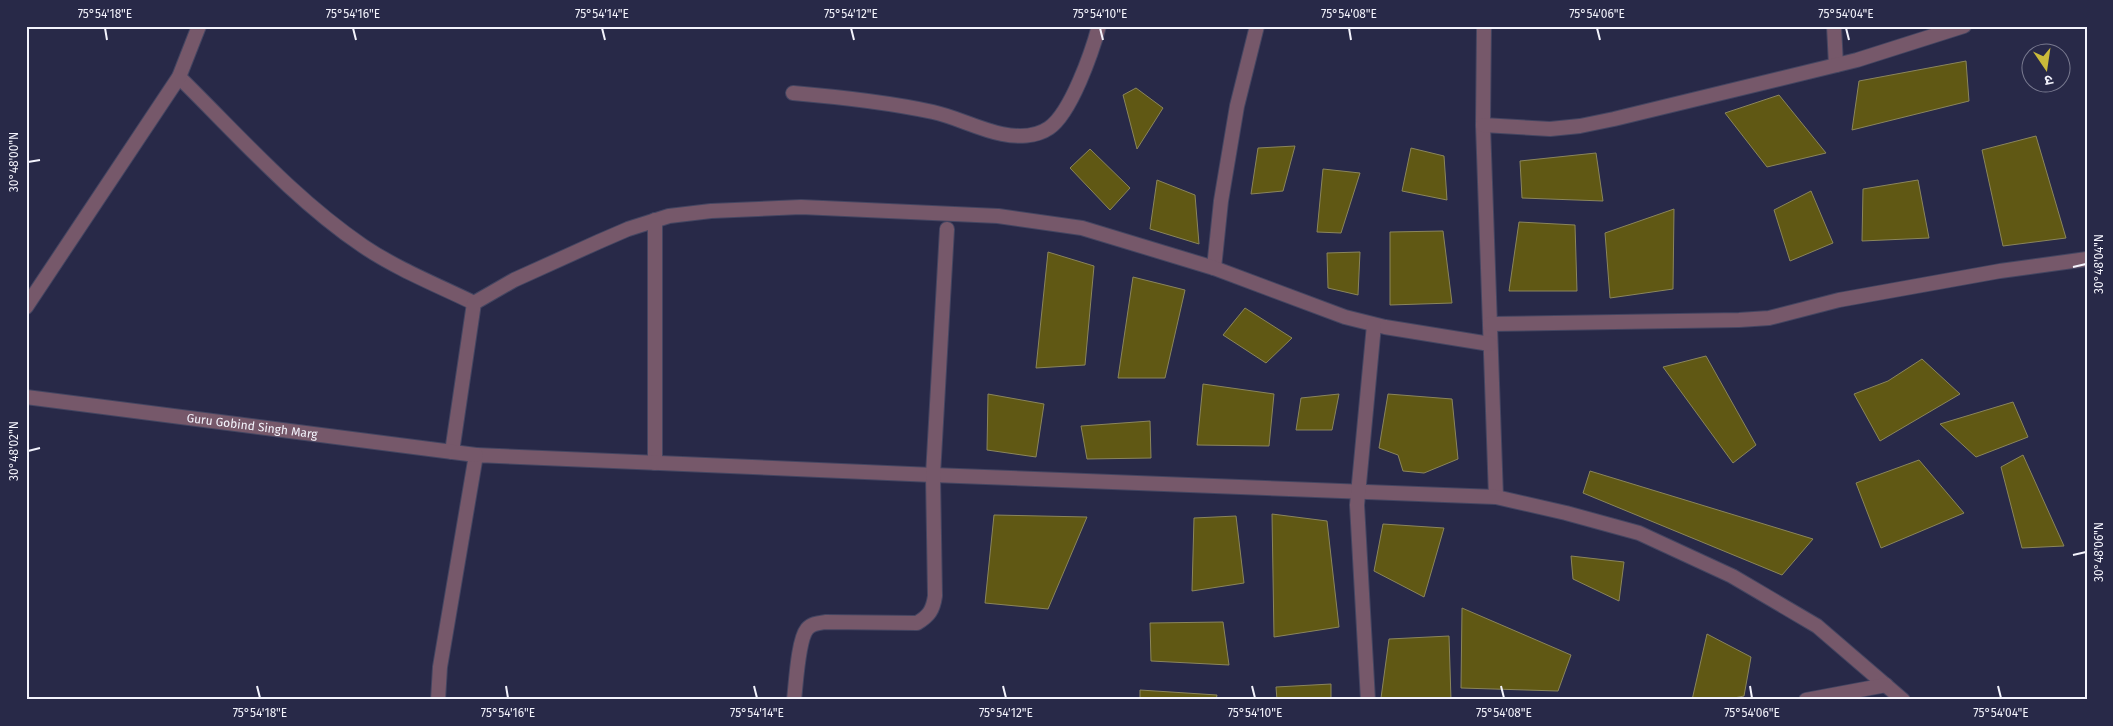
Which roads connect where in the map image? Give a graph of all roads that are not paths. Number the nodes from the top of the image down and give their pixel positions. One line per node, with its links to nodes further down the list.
1 (199, 26): 8 (street)
2 (1099, 26): 9 (street)
3 (1257, 26): 14 (street)
4 (1484, 26): 10 (street)
5 (1834, 26): 7 (street)
6 (1964, 26): 7 (street)
7 (1836, 64): 10 (street)
8 (179, 77): 15 (street); 16 (street)
9 (793, 93)
10 (1483, 125): 17 (street)
11 (655, 220): 14 (street); 15 (street); 23 (street)
12 (947, 229): 24 (street)
13 (2087, 259): 17 (street)
14 (1214, 268): 18 (street)
15 (474, 303): 21 (street)
16 (26, 307)
17 (1490, 324): 19 (street)
18 (1374, 325): 19 (street); 25 (street)
19 (1490, 344): 26 (street)
20 (26, 397): 21 (street, Guru Gobind Singh Marg)
21 (452, 452): 22 (street, Guru Gobind Singh Marg)
22 (476, 455): 23 (street, Guru Gobind Singh Marg); 28 (street)
23 (655, 463): 24 (street, Guru Gobind Singh Marg)
24 (933, 475): 25 (street, Guru Gobind Singh Marg); 29 (street)
25 (1359, 492): 26 (street, Guru Gobind Singh Marg); 30 (street)
26 (1496, 497): 27 (street, Guru Gobind Singh Marg)
27 (1886, 685): 31 (street); 32 (street, Guru Gobind Singh Marg)
28 (438, 700)
29 (794, 700)
30 (1368, 700)
31 (1806, 700)
32 (1903, 700)

